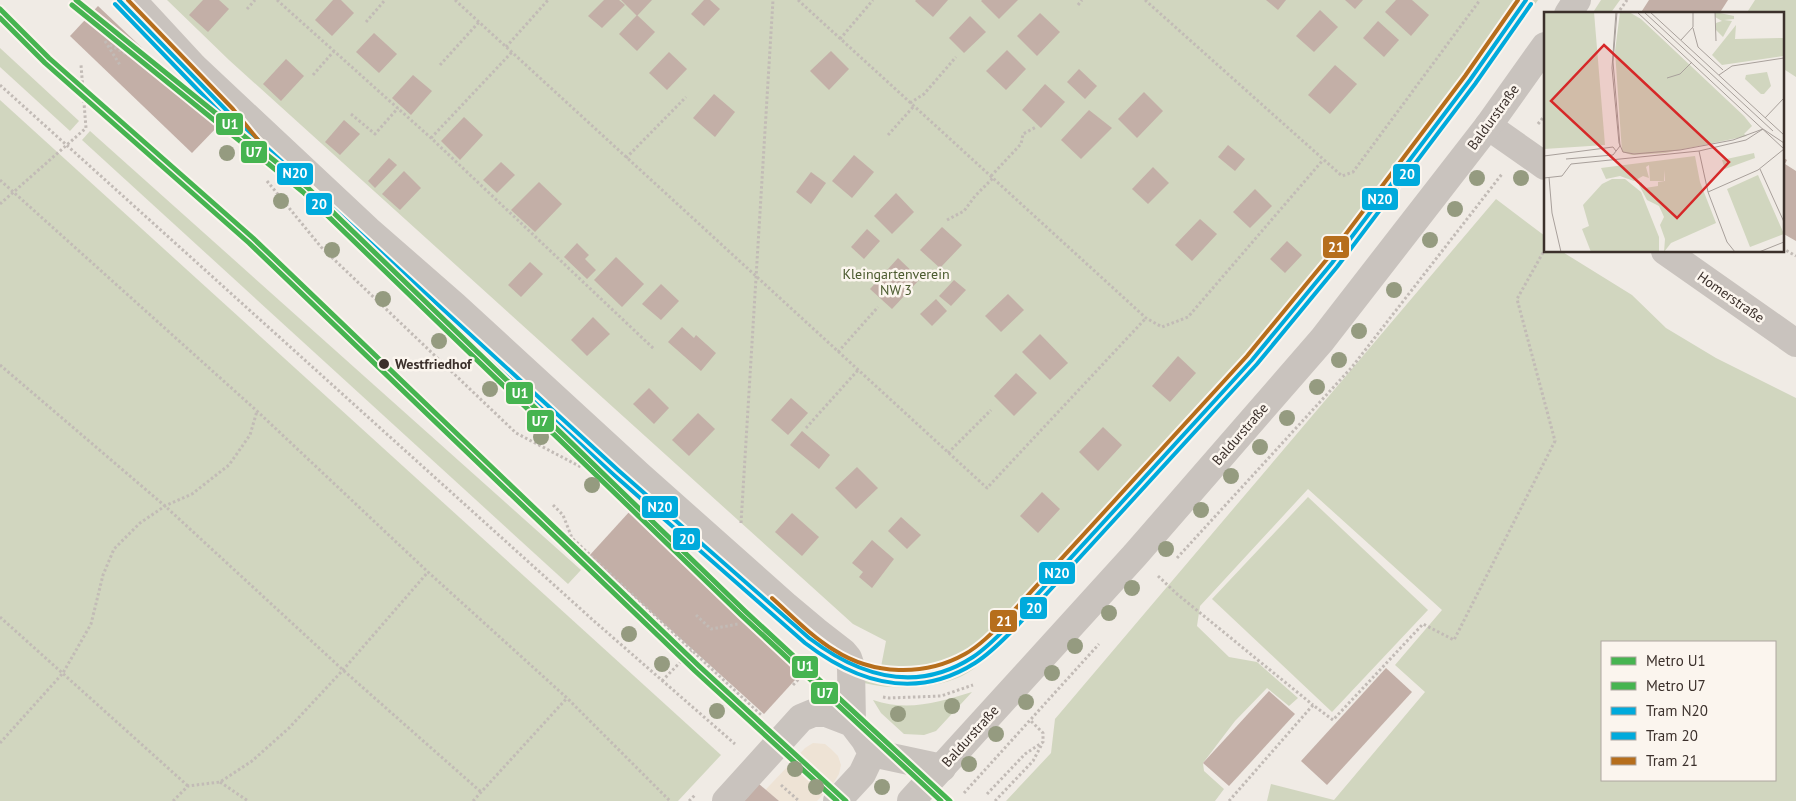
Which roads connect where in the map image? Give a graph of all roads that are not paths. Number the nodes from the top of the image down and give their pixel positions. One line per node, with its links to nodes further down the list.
1 (132, 0): 9 (street)
2 (1577, 0): 3 (street)
3 (1569, 12)
4 (1544, 47): 5 (street, Baldurstraße)
5 (1488, 126): 6 (street); 11 (street, Baldurstraße)
6 (1544, 165)
7 (1667, 252): 8 (street, Homerstraße)
8 (1796, 342)
9 (852, 723): 10 (street); 12 (street)
10 (872, 753): 11 (street); 13 (street)
11 (942, 768): 14 (street, Baldurstraße)
12 (726, 801)
13 (837, 801)
14 (911, 801)

